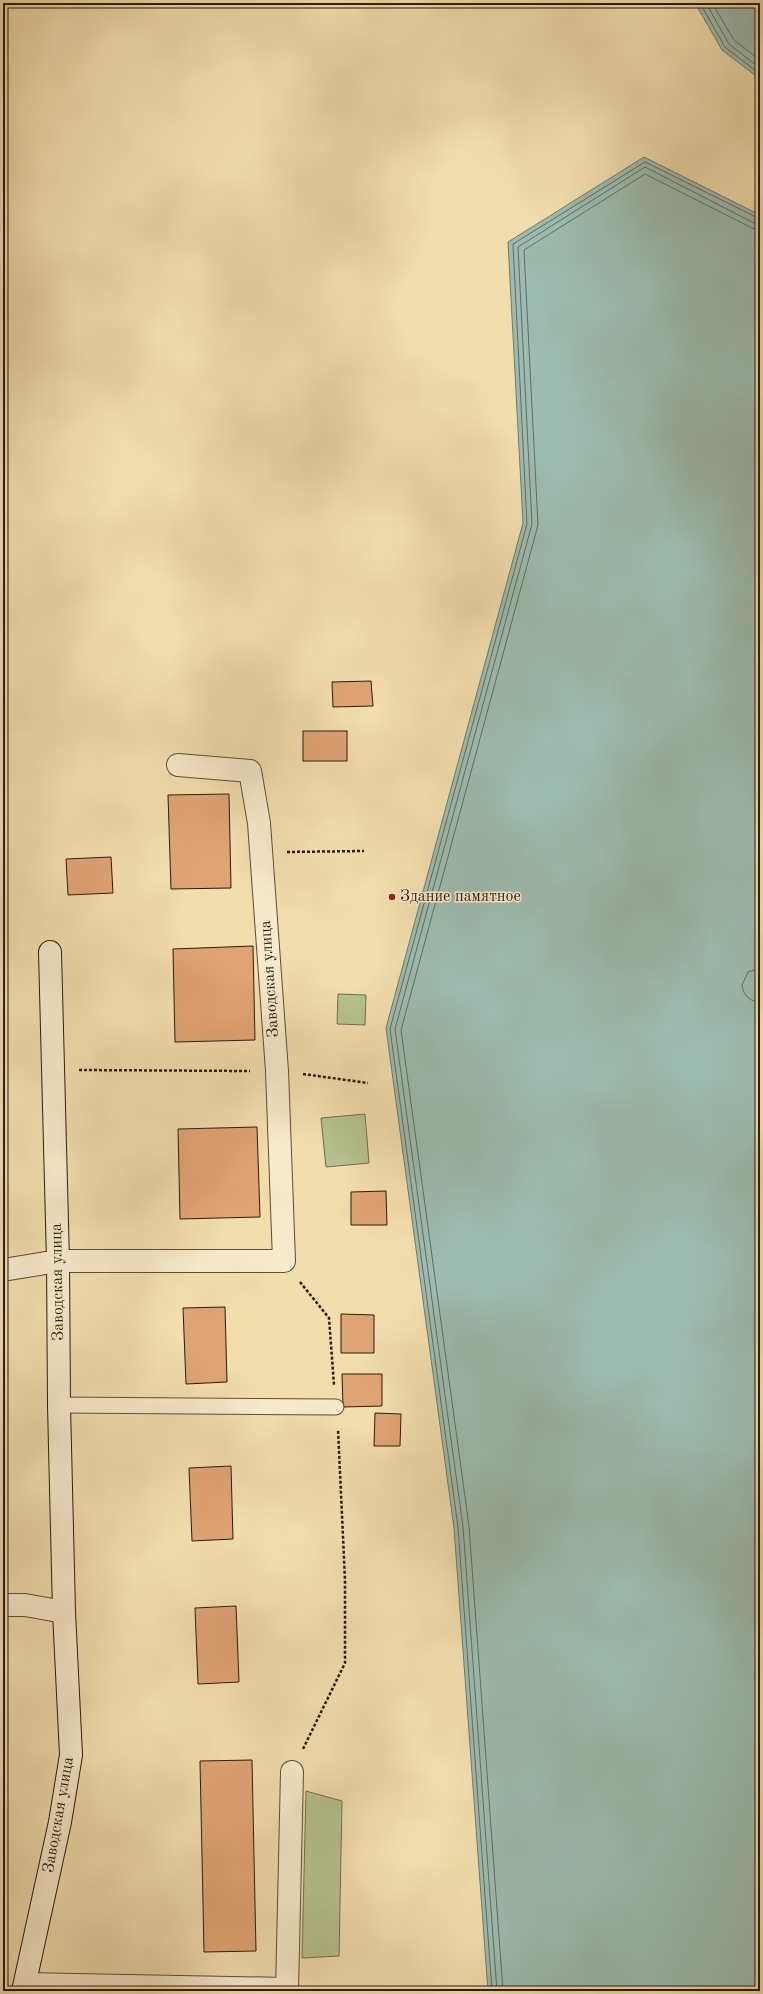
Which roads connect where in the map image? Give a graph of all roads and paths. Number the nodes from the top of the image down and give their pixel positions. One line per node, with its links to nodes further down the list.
1 (178, 765): 2 (street, Заводская улица)
2 (261, 852): 3 (path); 6 (street, Заводская улица)
3 (364, 852)
4 (50, 952): 5 (street, Заводская улица)
5 (53, 1070): 6 (path); 8 (street, Заводская улица)
6 (277, 1071): 7 (path); 9 (street, Заводская улица)
7 (368, 1083)
8 (58, 1261): 9 (street); 10 (street); 11 (street, Заводская улица)
9 (284, 1261): 12 (path)
10 (3, 1270)
11 (59, 1405): 12 (lane); 14 (street, Заводская улица)
12 (336, 1407): 15 (path)
13 (3, 1605): 14 (street)
14 (64, 1612): 16 (street, Заводская улица)
15 (292, 1772): 18 (street)
16 (24, 1988): 17 (street)
17 (173, 1989): 18 (street)
18 (287, 1990)

